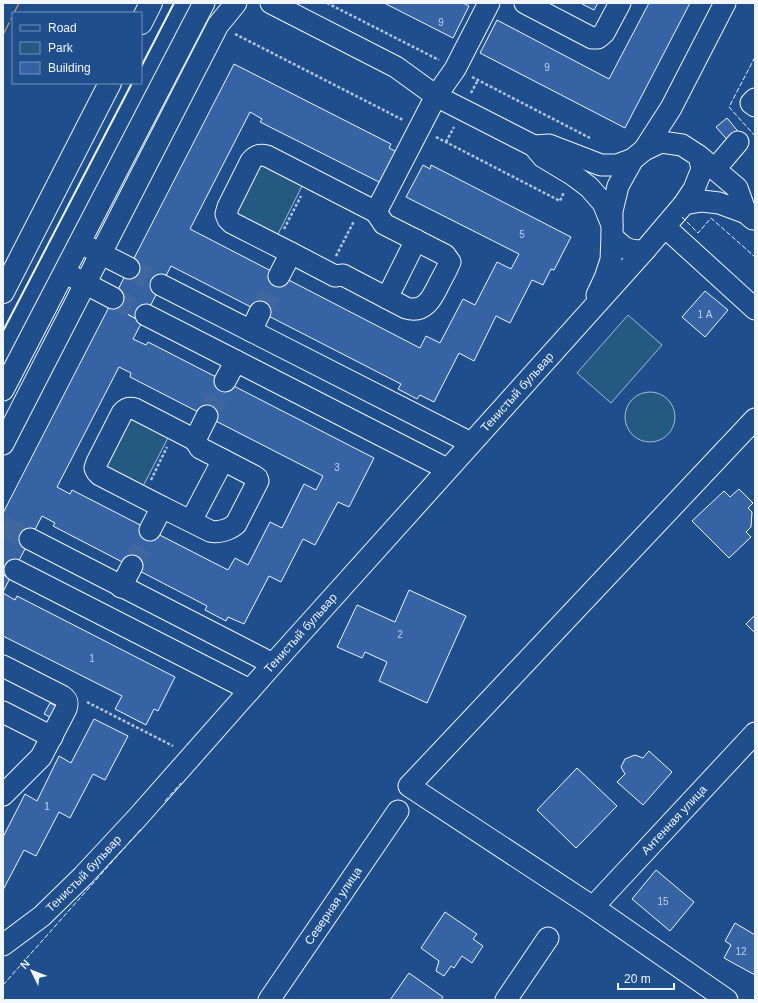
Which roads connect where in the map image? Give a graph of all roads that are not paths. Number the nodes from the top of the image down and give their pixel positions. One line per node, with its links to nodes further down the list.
1 (151, 3): 9 (main road)
2 (204, 3): 26 (street)
3 (236, 3): 29 (street)
4 (271, 3): 11 (street)
5 (489, 3): 11 (street)
6 (525, 3): 7 (street)
7 (620, 3)
8 (725, 3): 14 (street, Тенистый бульвар)
9 (142, 21)
10 (109, 84): 35 (main road)
11 (436, 96): 16 (street); 21 (street)
12 (755, 98): 13 (street)
13 (755, 106)
14 (670, 108): 17 (street); 18 (street, Тенистый бульвар)
15 (738, 142): 19 (street)
16 (534, 146): 18 (street); 24 (street)
17 (690, 150): 18 (street); 19 (street); 20 (street, Тенистый бульвар)
18 (639, 155): 24 (street, Тенистый бульвар)
19 (715, 169): 22 (street)
20 (684, 204): 22 (street); 23 (street, Тенистый бульвар)
21 (369, 208): 25 (street); 27 (street)
22 (750, 217)
23 (665, 227): 28 (street, Тенистый бульвар); 38 (street)
24 (612, 231): 28 (street); 40 (street, Тенистый бульвар)
25 (416, 240): 37 (street); 37 (street)
26 (79, 243): 29 (street); 31 (street)
27 (283, 249): 32 (street); 37 (street)
28 (645, 250): 40 (street, Тенистый бульвар)
29 (101, 254): 30 (street); 33 (street)
30 (129, 268)
31 (64, 273): 33 (street); 45 (street)
32 (279, 276)
33 (86, 284): 36 (street); 50 (street)
34 (161, 285): 42 (street)
35 (3, 292)
36 (114, 298)
37 (386, 298)
38 (755, 309)
39 (260, 312): 42 (street)
40 (589, 312): 49 (street, Тенистый бульвар)
41 (146, 315): 43 (street)
42 (251, 331): 49 (street)
43 (236, 361): 44 (street); 52 (street)
44 (225, 381)
45 (3, 390)
46 (207, 416): 48 (street)
47 (755, 419): 68 (street)
48 (195, 440): 51 (street); 53 (street)
49 (470, 443): 52 (street, Тенистый бульвар)
50 (3, 444)
51 (223, 460): 54 (street); 54 (street)
52 (448, 469): 60 (street, Тенистый бульвар)
53 (162, 507): 54 (street); 55 (street)
54 (191, 521)
55 (150, 530)
56 (30, 540): 59 (street)
57 (132, 566): 59 (street)
58 (14, 570): 62 (street)
59 (121, 586): 60 (street)
60 (273, 664): 62 (street, Тенистый бульвар)
61 (3, 666): 65 (street)
62 (250, 690): 70 (street, Тенистый бульвар)
63 (3, 712): 65 (street)
64 (755, 733): 68 (street, Антенная улица)
65 (52, 736): 66 (street)
66 (3, 794)
67 (398, 811): 71 (street, Северная улица)
68 (593, 907): 73 (street)
69 (548, 938): 72 (street)
70 (3, 945)
71 (269, 1000)
72 (506, 1000)
73 (727, 1000)

